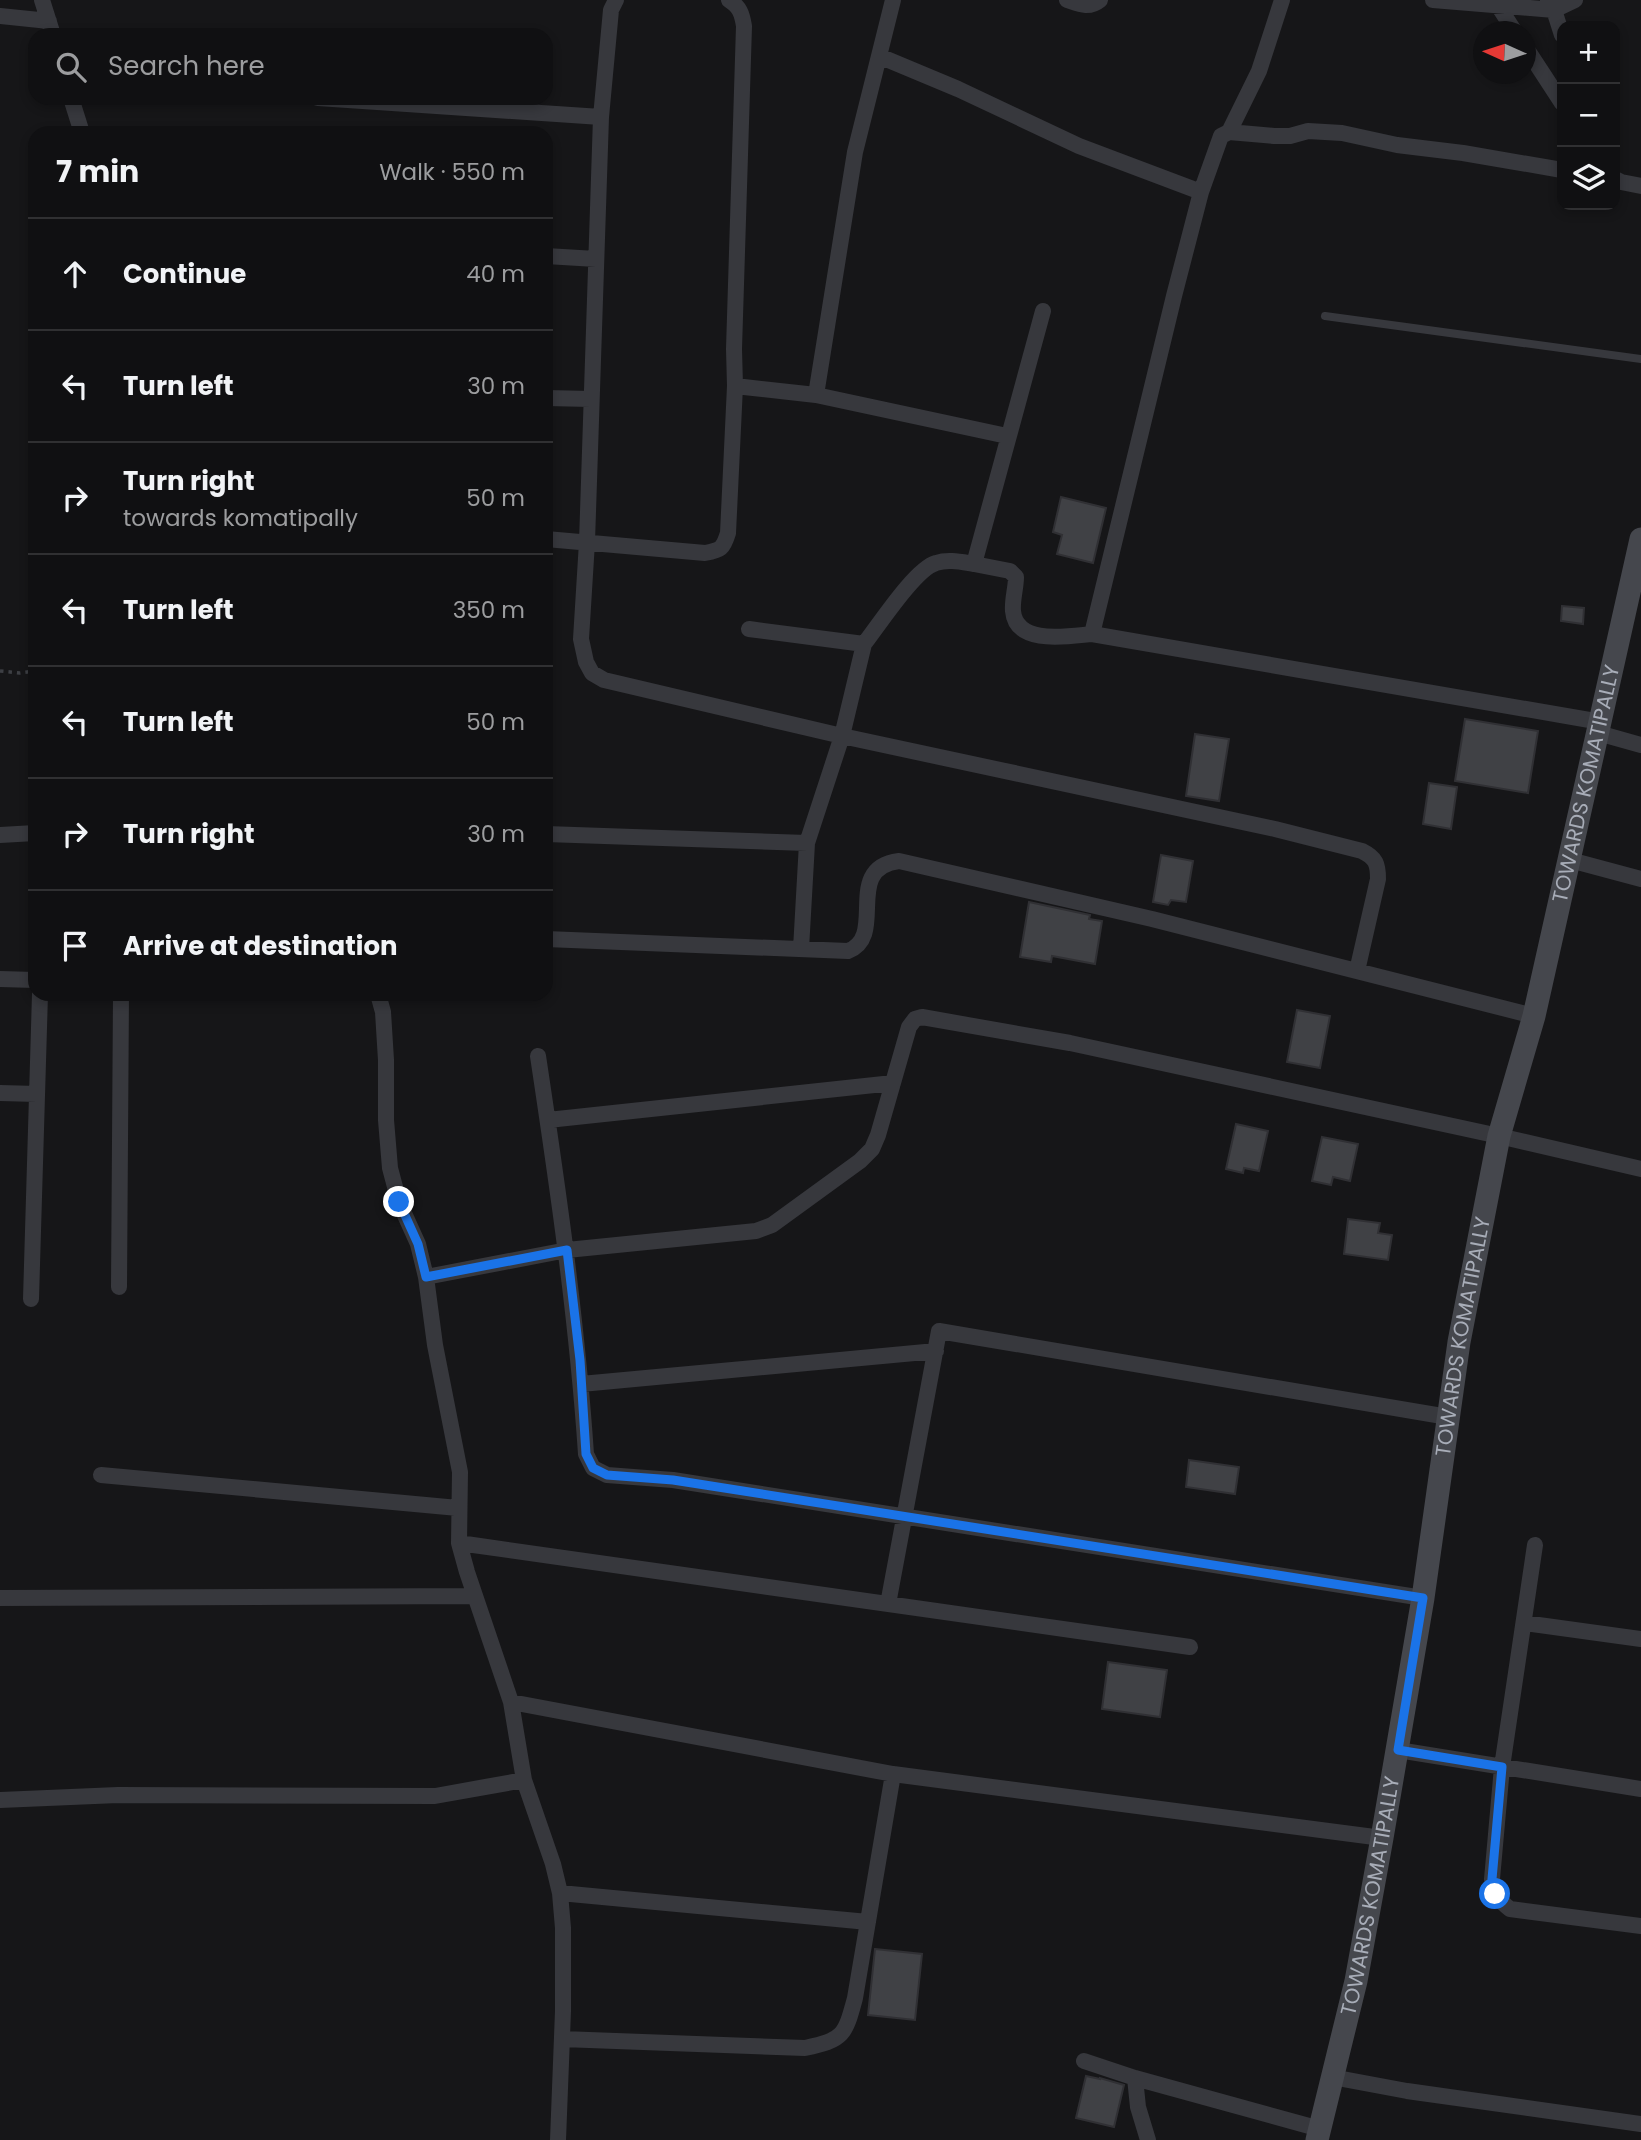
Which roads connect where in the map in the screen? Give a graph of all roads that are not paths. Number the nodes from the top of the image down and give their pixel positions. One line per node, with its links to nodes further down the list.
1 (42, 0): 15 (street)
2 (617, 0): 21 (street)
3 (729, 0): 33 (street)
4 (893, 0): 16 (street)
5 (1067, 0): 6 (street)
6 (1100, 0)
7 (1282, 0): 23 (street)
8 (1433, 0): 10 (street)
9 (1575, 0): 11 (street)
10 (1497, 4): 11 (street); 13 (street)
11 (1550, 5): 14 (street)
12 (0, 16): 15 (street)
13 (1508, 21)
14 (1557, 22)
15 (50, 28)
16 (879, 56): 27 (street); 34 (street)
17 (1536, 64): 18 (street)
18 (1557, 96)
19 (73, 105): 22 (street)
20 (422, 105): 21 (street)
21 (601, 117): 29 (street)
22 (80, 126)
23 (1229, 132): 24 (street); 27 (street)
24 (1557, 169)
25 (1620, 181): 26 (street)
26 (1641, 186)
27 (1201, 192): 43 (street)
28 (553, 256): 29 (street)
29 (596, 259): 36 (street)
30 (1043, 311): 37 (street)
31 (1325, 316): 32 (lane)
32 (1641, 359)
33 (735, 386): 34 (street); 40 (street)
34 (816, 396): 37 (street)
35 (553, 398): 36 (street)
36 (591, 399): 40 (street)
37 (1007, 436): 41 (street)
38 (1641, 539): 45 (street, TOWARDS KOMATIPALLY)
39 (553, 540): 40 (street)
40 (587, 542): 46 (street)
41 (974, 564): 43 (street); 44 (street)
42 (749, 629): 44 (street)
43 (1092, 634): 45 (street)
44 (864, 644): 46 (street)
45 (1600, 728): 47 (street); 52 (street, TOWARDS KOMATIPALLY)
46 (842, 736): 51 (street); 56 (street)
47 (1641, 745)
48 (28, 834): 50 (street)
49 (553, 834): 51 (street)
50 (0, 835)
51 (807, 843): 55 (street)
52 (1570, 860): 53 (street); 62 (street, TOWARDS KOMATIPALLY)
53 (1641, 879)
54 (553, 939): 55 (street)
55 (801, 949): 56 (street)
56 (1357, 971): 62 (street)
57 (0, 979): 58 (street)
58 (28, 980)
59 (40, 1001): 66 (street)
60 (121, 1001): 72 (street)
61 (380, 1001): 71 (street)
62 (1534, 1016): 68 (street, TOWARDS KOMATIPALLY)
63 (538, 1056): 67 (street)
64 (893, 1083): 67 (street); 68 (street); 70 (street)
65 (0, 1093): 66 (street)
66 (37, 1094): 73 (street)
67 (548, 1120): 70 (street)
68 (1499, 1136): 69 (street); 76 (street, TOWARDS KOMATIPALLY)
69 (1641, 1169)
70 (567, 1250): 71 (street); 75 (street)
71 (426, 1277): 78 (street)
72 (119, 1287)
73 (31, 1300)
74 (936, 1351): 75 (street); 76 (street); 79 (street)
75 (582, 1384): 79 (street)
76 (1448, 1417): 84 (street, TOWARDS KOMATIPALLY)
77 (101, 1475): 78 (street)
78 (458, 1508): 80 (street)
79 (904, 1517): 84 (street); 85 (street)
80 (459, 1543): 82 (street); 85 (street)
81 (1535, 1545): 86 (street)
82 (475, 1596): 83 (street); 89 (street)
83 (0, 1598)
84 (1423, 1598): 90 (street, TOWARDS KOMATIPALLY)
85 (888, 1604): 88 (street)
86 (1524, 1623): 87 (street); 91 (street)
87 (1641, 1639)
88 (1190, 1647)
89 (511, 1702): 92 (street); 93 (street)
90 (1398, 1750): 91 (street); 96 (street, TOWARDS KOMATIPALLY)
91 (1502, 1767): 94 (street); 99 (street)
92 (893, 1774): 96 (street); 98 (street)
93 (524, 1780): 95 (street); 97 (street)
94 (1641, 1789)
95 (0, 1800)
96 (1382, 1838): 102 (street, TOWARDS KOMATIPALLY)
97 (560, 1892): 98 (street); 100 (street)
98 (868, 1922): 100 (street)
99 (1641, 1926)
100 (562, 2039): 106 (street)
101 (1084, 2062): 103 (street)
102 (1332, 2077): 104 (street); 105 (street, TOWARDS KOMATIPALLY)
103 (1135, 2078): 105 (street); 107 (street)
104 (1641, 2124)
105 (1318, 2134)
106 (558, 2140)
107 (1148, 2140)

